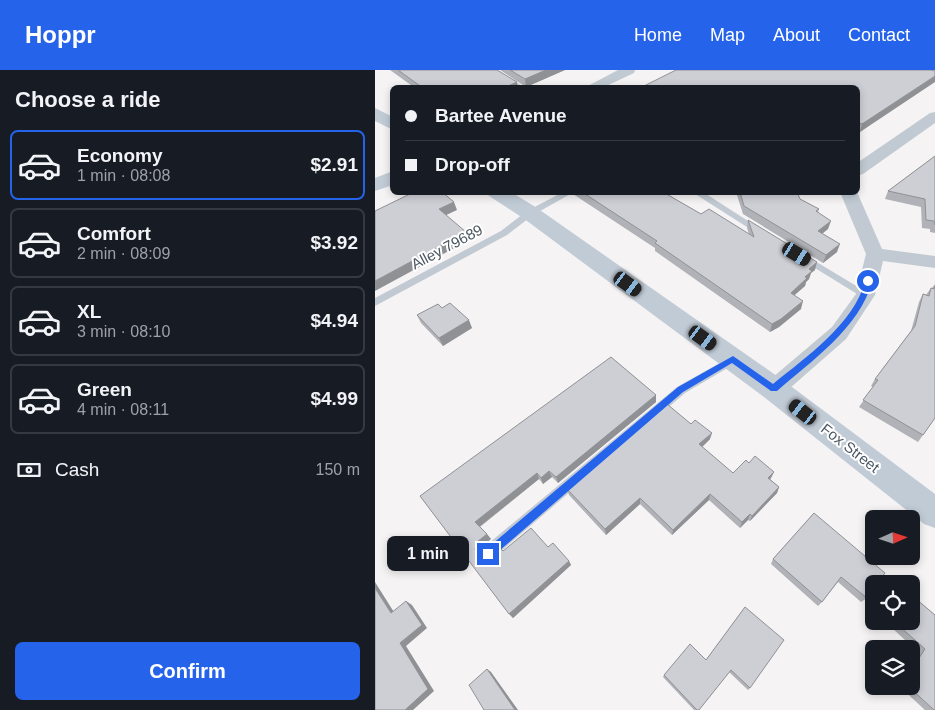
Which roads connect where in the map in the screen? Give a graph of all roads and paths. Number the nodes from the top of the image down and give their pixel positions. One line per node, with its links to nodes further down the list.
1 (493, 70): 3 (lane)
2 (629, 70): 4 (street)
3 (517, 85)
4 (596, 85)
5 (375, 112): 7 (main road)
6 (935, 116): 8 (street)
7 (390, 123)
8 (860, 169)
9 (390, 178): 10 (main road)
10 (375, 185)
11 (501, 195): 15 (main road, Fox Street)
12 (564, 195): 15 (lane, Alley 79689)
13 (701, 195): 16 (lane)
14 (849, 195): 18 (street)
15 (530, 213): 21 (lane, Alley 79689); 22 (main road, Fox Street)
16 (772, 239)
17 (797, 254): 20 (lane)
18 (875, 254): 19 (street); 20 (street)
19 (935, 262)
20 (865, 295): 23 (street)
21 (375, 302)
22 (733, 360): 23 (main road, Fox Street); 25 (lane)
23 (774, 389): 24 (main road, Fox Street)
24 (935, 513)
25 (488, 554)

